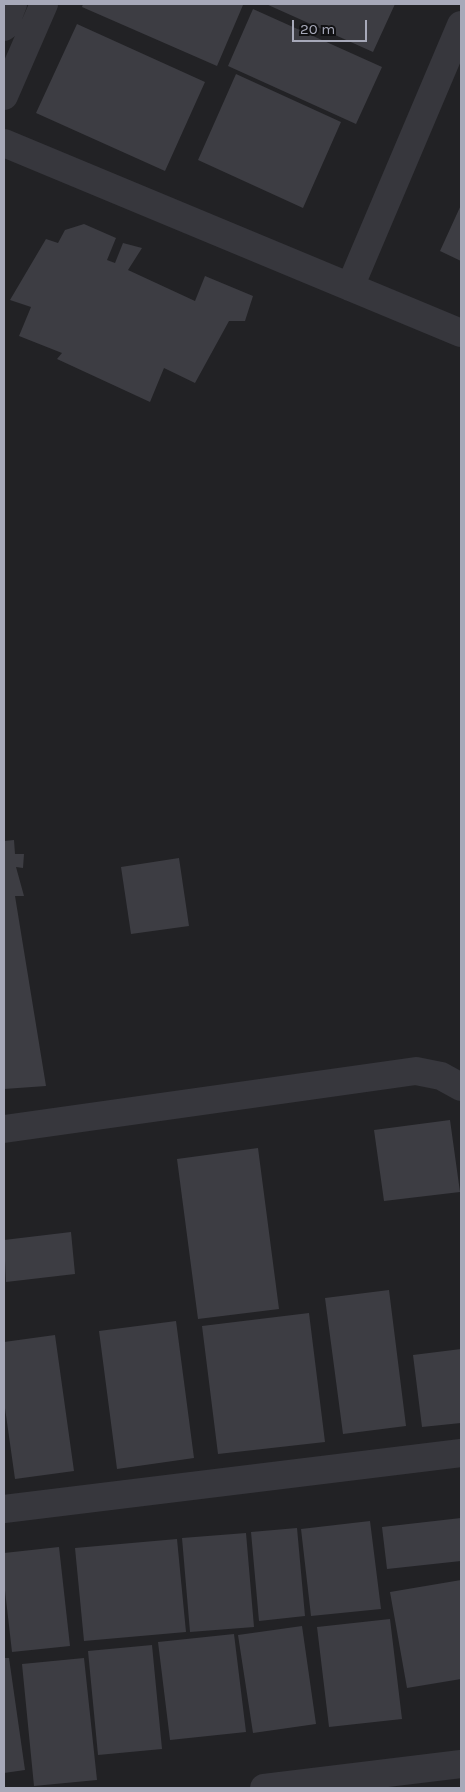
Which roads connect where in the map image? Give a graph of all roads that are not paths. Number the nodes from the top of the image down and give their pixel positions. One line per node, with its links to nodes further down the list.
1 (13, 4): 4 (street)
2 (44, 4): 5 (street)
3 (461, 25): 7 (street)
4 (4, 27)
5 (4, 96)
6 (4, 143): 7 (street)
7 (350, 287): 8 (street)
8 (461, 333)
9 (461, 1087): 10 (street)
10 (4, 1129)
11 (461, 1453): 12 (street)
12 (4, 1509)
13 (461, 1764): 14 (street)
14 (264, 1788)

